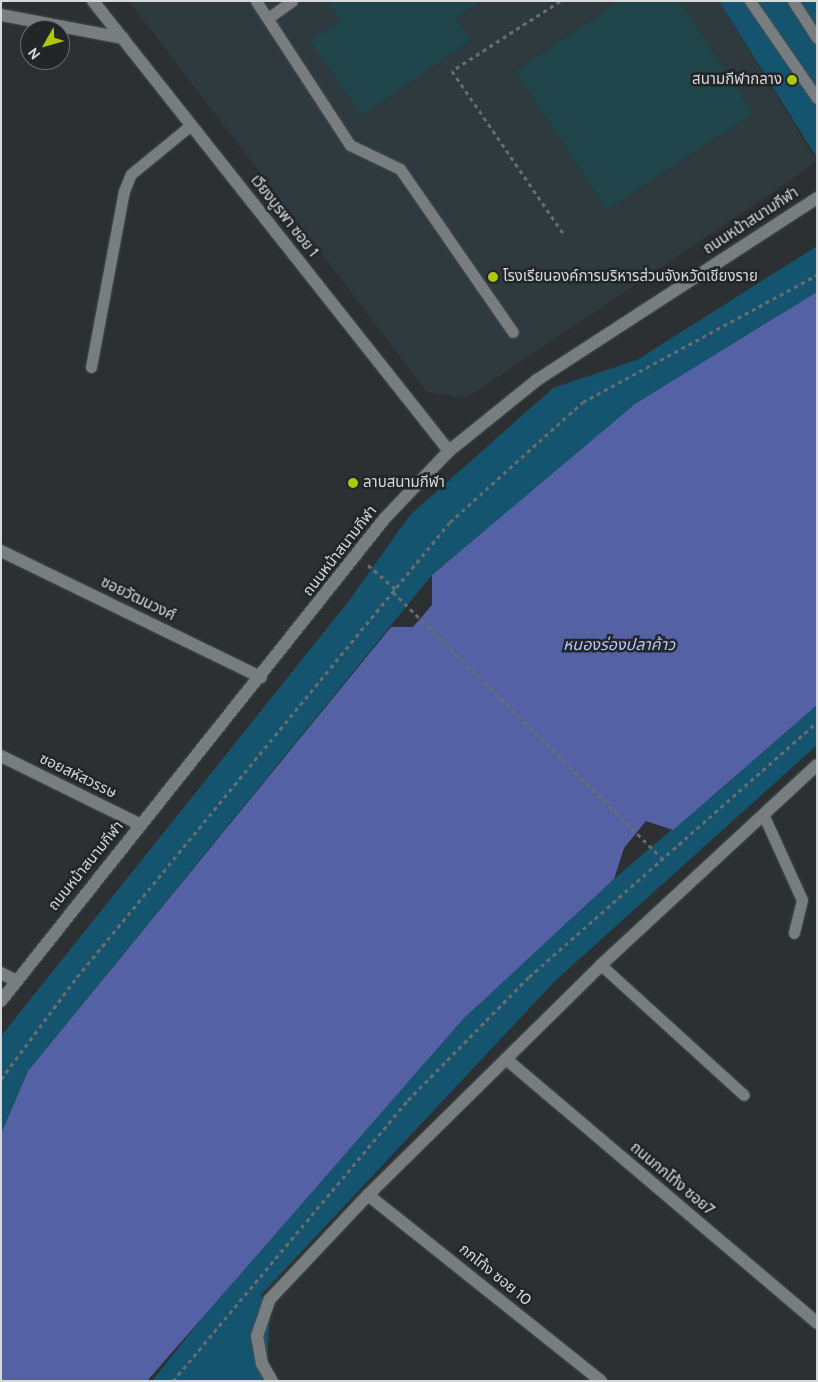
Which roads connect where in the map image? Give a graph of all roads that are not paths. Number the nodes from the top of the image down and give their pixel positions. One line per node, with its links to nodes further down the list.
1 (93, 1): 8 (street, เวียงบูรพา ซอย 1)
2 (256, 1): 7 (lane)
3 (292, 1): 7 (lane)
4 (750, 1): 10 (lane)
5 (793, 1): 9 (lane)
6 (1, 15): 8 (street)
7 (268, 18): 13 (lane)
8 (123, 38): 11 (street, เวียงบูรพา ซอย 1)
9 (817, 38)
10 (817, 98)
11 (192, 125): 14 (lane); 15 (street, เวียงบูรพา ซอย 1)
12 (817, 198): 15 (street, ถนนหน้าสนามกีฬา)
13 (513, 332)
14 (90, 367)
15 (449, 451): 17 (street, ถนนหน้าสนามกีฬา)
16 (1, 551): 17 (street, ซอยวัฒนวงศ์)
17 (261, 677): 21 (street, ถนนหน้าสนามกีฬา)
18 (1, 756): 21 (street, ซอยสหัสวรรษ)
19 (817, 765): 20 (street)
20 (763, 814): 22 (lane); 23 (street)
21 (141, 824): 25 (street, ถนนหน้าสนามกีฬา)
22 (794, 933)
23 (601, 965): 27 (street); 28 (lane)
24 (1, 973): 25 (street)
25 (14, 980): 26 (street, ถนนหน้าสนามกีฬา)
26 (1, 1001)
27 (506, 1059): 29 (street); 30 (street, ถนนกกโท้ง ซอย7)
28 (744, 1095)
29 (368, 1195): 31 (street); 32 (street, กกโท้ง ซอย 10)
30 (817, 1323)
31 (272, 1381)
32 (601, 1381)

